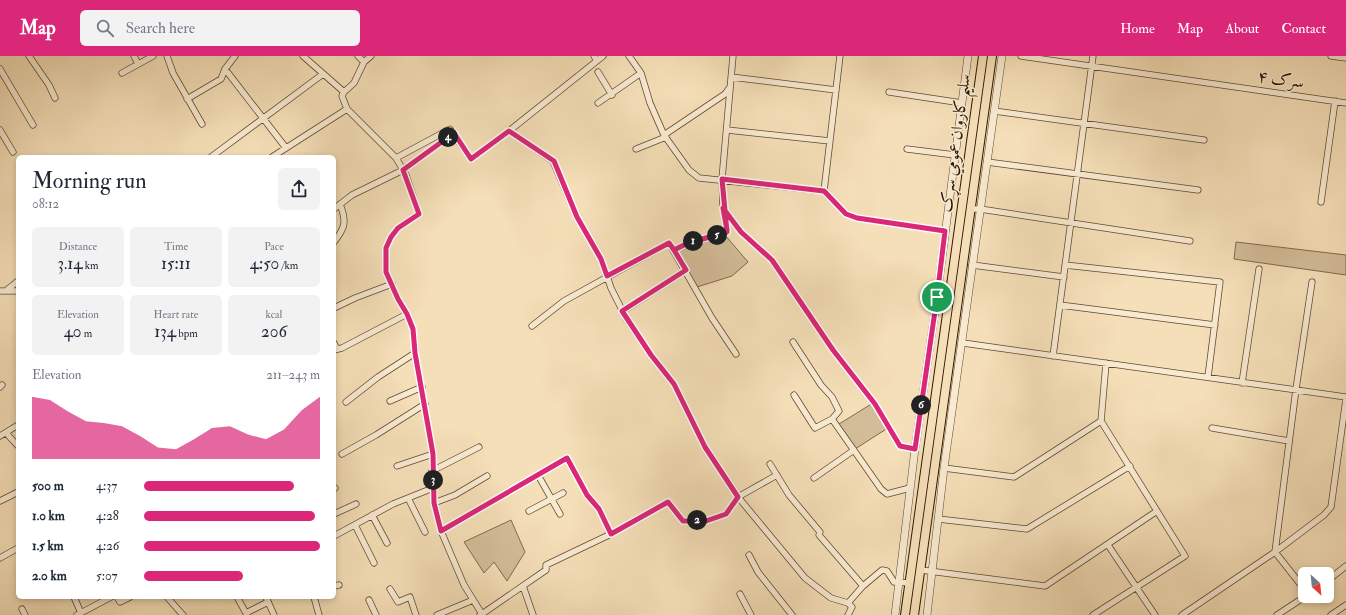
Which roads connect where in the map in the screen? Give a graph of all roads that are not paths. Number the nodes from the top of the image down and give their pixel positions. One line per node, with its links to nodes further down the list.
1 (29, 56): 37 (street)
2 (134, 56): 23 (street)
3 (153, 56): 23 (street)
4 (167, 56): 38 (street)
5 (235, 56): 26 (street)
6 (303, 56): 30 (street)
7 (358, 56): 22 (street)
8 (371, 56): 22 (street)
9 (603, 56): 20 (street)
10 (628, 56): 29 (street)
11 (733, 56): 31 (street)
12 (840, 56): 33 (street)
13 (968, 56): 40 (street)
14 (983, 56): 94 (main road, سلیم کاروان عمومي سړک)
15 (992, 56): 74 (main road)
16 (1002, 56): 44 (street)
17 (1022, 56): 24 (street, سرک ۴)
18 (1093, 56): 24 (street)
19 (1331, 56): 21 (street)
20 (596, 58): 51 (street)
21 (1346, 58)
22 (364, 62): 34 (street)
23 (138, 64): 28 (street)
24 (1092, 66): 39 (street, سرک ۴); 46 (street)
25 (0, 69): 48 (street)
26 (225, 69): 38 (street); 45 (street)
27 (598, 72): 36 (street)
28 (122, 73)
29 (641, 73): 36 (street); 53 (street)
30 (323, 74): 34 (street); 45 (street)
31 (731, 77): 32 (street); 33 (street)
32 (730, 87): 50 (street); 53 (street)
33 (836, 90): 55 (street)
34 (344, 92): 43 (street)
35 (889, 92): 40 (street)
36 (612, 94): 42 (street)
37 (55, 98)
38 (187, 99): 47 (street)
39 (1335, 101): 41 (street, سرک ۴); 70 (street)
40 (962, 103): 62 (street)
41 (1346, 103)
42 (598, 104)
43 (347, 109): 56 (street); 63 (street)
44 (994, 111): 46 (street); 64 (street)
45 (265, 119): 56 (street); 60 (street)
46 (1084, 122): 54 (street); 66 (street)
47 (202, 124)
48 (33, 125)
49 (0, 130): 59 (street)
50 (727, 130): 55 (street); 67 (street)
51 (509, 131): 52 (street); 85 (street)
52 (454, 133): 63 (street); 65 (street)
53 (665, 136): 57 (street); 67 (street)
54 (1204, 140)
55 (830, 141): 69 (street)
56 (286, 148): 61 (street)
57 (636, 149)
58 (907, 149): 62 (street)
59 (13, 152)
60 (214, 155)
61 (275, 155)
62 (955, 155): 77 (street)
63 (396, 158): 65 (street)
64 (987, 162): 66 (street); 75 (street)
65 (403, 170): 71 (street); 89 (street)
66 (1077, 174): 68 (street); 76 (street)
67 (722, 179): 69 (street); 73 (street)
68 (1198, 190)
69 (824, 191): 77 (street)
70 (1321, 202)
71 (340, 204): 72 (street); 78 (street)
72 (336, 207)
73 (723, 208): 80 (street); 127 (street)
74 (970, 209): 75 (street); 107 (main road)
75 (980, 209): 76 (street); 81 (street)
76 (1071, 224): 79 (street); 82 (street)
77 (945, 231): 93 (street)
78 (336, 239)
79 (1190, 240)
80 (674, 250): 84 (street); 85 (street)
81 (972, 265): 86 (street); 102 (street)
82 (1065, 265): 86 (street); 99 (street)
83 (1259, 269): 110 (street)
84 (686, 270): 97 (street); 105 (street)
85 (607, 276): 97 (street); 100 (street)
86 (1064, 278): 95 (street)
87 (1312, 282): 112 (street)
88 (16, 283): 90 (street)
89 (392, 284): 96 (street); 98 (street)
90 (7, 290): 91 (street); 92 (street)
91 (0, 291)
92 (16, 291)
93 (937, 297): 94 (main road); 127 (street)
94 (948, 299): 107 (main road, سلیم کاروان عمومي سړک)
95 (1060, 305): 99 (street); 106 (street)
96 (336, 307)
97 (622, 311): 144 (street)
98 (407, 314): 103 (street); 104 (street)
99 (1215, 325): 109 (street)
100 (532, 326)
101 (793, 342): 118 (street)
102 (963, 343): 106 (street); 134 (street)
103 (336, 350)
104 (415, 353): 111 (street); 116 (street)
105 (736, 354)
106 (1053, 356): 108 (street)
107 (944, 363): 169 (main road); 174 (main road, سلیم کاروان عمومي سړک)
108 (1106, 363): 109 (street); 119 (street)
109 (1208, 377): 110 (street)
110 (1242, 383): 112 (street)
111 (422, 387): 115 (street); 117 (street)
112 (1296, 389): 114 (street); 124 (street)
113 (794, 395): 118 (street)
114 (1346, 398): 164 (street)
115 (390, 401)
116 (346, 402)
117 (425, 404): 129 (street); 130 (street)
118 (832, 418): 128 (street)
119 (1101, 421): 133 (street); 134 (street)
120 (16, 426): 122 (street)
121 (1212, 428): 124 (street)
122 (6, 433): 123 (street); 125 (street)
123 (0, 436)
124 (1289, 441): 164 (street)
125 (16, 444)
126 (479, 447): 135 (street)
127 (915, 449): 141 (street)
128 (854, 450): 139 (street); 141 (street)
129 (342, 454)
130 (433, 454): 132 (street); 135 (street)
131 (770, 464): 137 (street)
132 (398, 466)
133 (1130, 466): 151 (street); 155 (street)
134 (944, 468): 155 (street)
135 (432, 471): 140 (street)
136 (538, 475): 146 (street); 157 (street); 159 (street)
137 (777, 475): 144 (street); 176 (street)
138 (487, 476): 148 (street)
139 (814, 478)
140 (433, 488): 145 (street); 148 (street)
141 (910, 488): 173 (street)
142 (16, 493): 147 (street)
143 (563, 493): 146 (street)
144 (738, 497): 159 (street); 191 (street)
145 (408, 498): 153 (street); 158 (street)
146 (551, 499): 150 (street); 154 (street)
147 (0, 501)
148 (434, 503): 157 (street)
149 (356, 504): 152 (street)
150 (529, 511)
151 (1157, 511): 162 (street); 177 (street)
152 (336, 513)
153 (372, 514): 156 (street); 161 (street)
154 (560, 514)
155 (938, 519): 170 (street)
156 (355, 525): 160 (street); 167 (street)
157 (441, 531): 189 (street)
158 (425, 532)
159 (611, 534): 175 (street)
160 (336, 535)
161 (387, 543)
162 (1108, 545): 170 (street); 177 (street)
163 (16, 549): 166 (street)
164 (1276, 552): 172 (street); 214 (street)
165 (749, 554): 206 (street)
166 (0, 558)
167 (374, 563)
168 (1346, 566): 171 (street)
169 (921, 570): 170 (street); 210 (main road)
170 (933, 572): 211 (street)
171 (1334, 575)
172 (1298, 581)
173 (899, 582): 174 (street); 176 (street); 208 (street)
174 (910, 583): 209 (main road, سلیم کاروان عمومي سړک)
175 (523, 586): 203 (street); 204 (street)
176 (863, 586): 191 (street)
177 (1136, 586): 212 (street); 213 (street)
178 (390, 589): 201 (street)
179 (740, 594): 205 (street)
180 (75, 599): 194 (street)
181 (108, 599): 194 (street)
182 (118, 599): 183 (street)
183 (126, 599)
184 (169, 599): 197 (street)
185 (238, 599): 195 (street)
186 (315, 599): 199 (street)
187 (267, 600): 195 (street); 198 (street)
188 (369, 600): 200 (street)
189 (473, 600): 202 (street); 203 (street)
190 (1298, 601): 215 (street)
191 (848, 603): 207 (street)
192 (1346, 605): 216 (street)
193 (22, 609): 196 (street)
194 (79, 614)
195 (246, 614)
196 (25, 615)
197 (183, 615)
198 (274, 615)
199 (319, 615)
200 (376, 615)
201 (416, 615)
202 (437, 615)
203 (481, 615)
204 (533, 615)
205 (751, 615)
206 (792, 615)
207 (848, 615)
208 (895, 615)
209 (905, 615)
210 (914, 615)
211 (928, 615)
212 (1093, 615)
213 (1155, 615)
214 (1182, 615)
215 (1277, 615)
216 (1332, 615)

